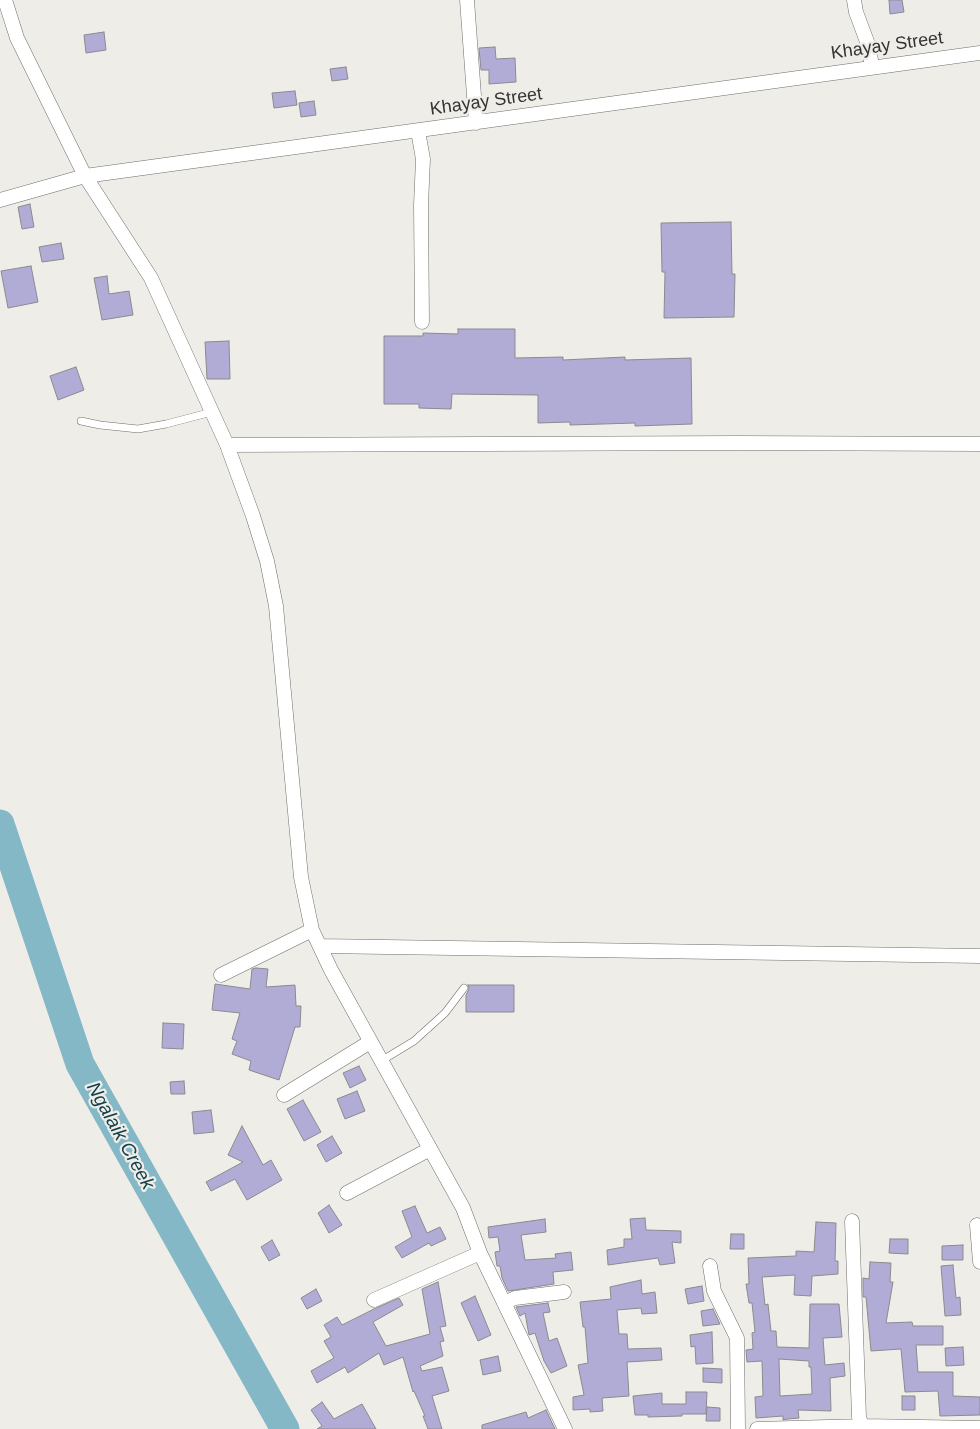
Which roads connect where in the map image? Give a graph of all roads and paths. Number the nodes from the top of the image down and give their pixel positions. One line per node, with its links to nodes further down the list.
1 (5, 0): 8 (street)
2 (468, 0): 6 (street)
3 (854, 0): 5 (street)
4 (980, 53): 5 (street, Khayay Street)
5 (872, 67): 6 (street, Khayay Street)
6 (476, 123): 7 (street, Khayay Street)
7 (418, 131): 8 (street, Khayay Street); 10 (street)
8 (85, 176): 9 (street, Khayay Street); 11 (street)
9 (0, 200)
10 (422, 322)
11 (212, 412): 12 (lane); 14 (street)
12 (81, 421)
13 (980, 444): 14 (street)
14 (227, 445): 15 (street)
15 (312, 930): 16 (street); 18 (street)
16 (320, 946): 17 (street); 20 (street)
17 (980, 956)
18 (221, 975)
19 (464, 988): 21 (lane)
20 (370, 1042): 21 (street); 22 (street)
21 (381, 1061): 23 (street)
22 (284, 1095)
23 (430, 1149): 24 (street); 27 (street)
24 (347, 1193)
25 (852, 1221): 33 (street)
26 (977, 1225): 28 (street)
27 (480, 1253): 31 (street); 32 (street)
28 (980, 1262)
29 (710, 1266): 36 (street)
30 (564, 1292): 32 (street)
31 (374, 1300)
32 (504, 1302): 35 (street)
33 (863, 1428): 34 (street); 37 (street)
34 (980, 1428)
35 (565, 1429)
36 (738, 1429)
37 (757, 1429)

